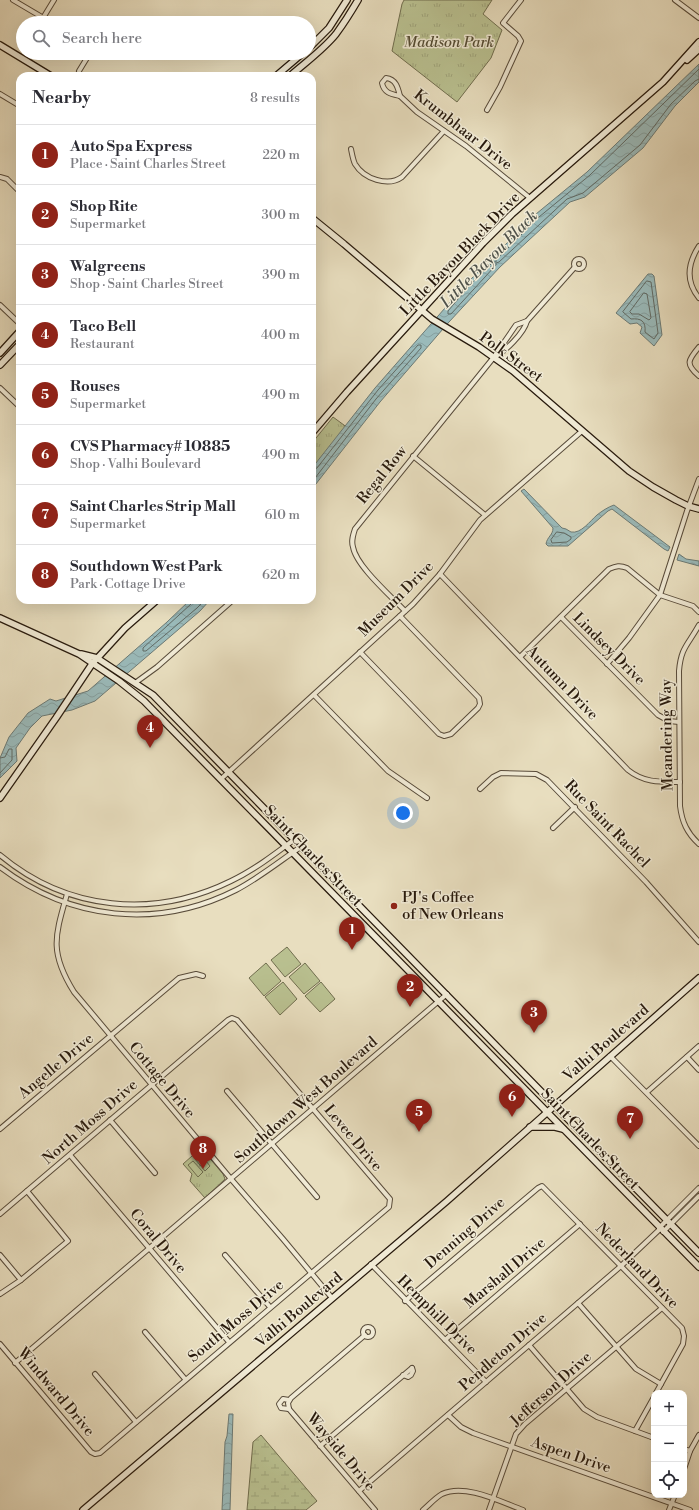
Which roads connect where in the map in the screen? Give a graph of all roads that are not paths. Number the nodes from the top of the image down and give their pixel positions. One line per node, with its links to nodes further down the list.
1 (13, 0): 7 (street)
2 (54, 0): 8 (street)
3 (347, 0): 10 (street)
4 (358, 0): 14 (street)
5 (521, 0): 28 (street)
6 (675, 0): 9 (street)
7 (40, 16)
8 (44, 16)
9 (699, 18)
10 (316, 41)
11 (699, 42): 21 (street, Little Bayou Black Drive)
12 (0, 45): 15 (street)
13 (699, 48): 21 (street, Little Bayou Black Drive)
14 (316, 54)
15 (16, 55)
16 (25, 60): 22 (street)
17 (86, 60): 20 (street)
18 (295, 60): 23 (street)
19 (309, 60): 24 (street)
20 (79, 71)
21 (673, 71): 33 (street, Little Bayou Black Drive)
22 (44, 72)
23 (281, 72)
24 (295, 72)
25 (0, 94): 27 (street)
26 (400, 96): 26 (street, Krumbhaar Drive); 29 (street, Krumbhaar Drive)
27 (16, 104)
28 (487, 110)
29 (444, 131): 30 (street); 33 (street, Krumbhaar Drive)
30 (351, 149)
31 (0, 177): 32 (street)
32 (16, 188)
33 (530, 198): 39 (street, Little Bayou Black Drive)
34 (316, 221): 39 (street, Polk Street)
35 (699, 246): 37 (street)
36 (575, 267): 41 (street)
37 (699, 298)
38 (0, 305): 40 (street)
39 (421, 311): 48 (street, Polk Street); 53 (street, Little Bayou Black Drive)
40 (16, 320)
41 (527, 321): 42 (street); 44 (street)
42 (512, 330): 44 (street); 48 (street)
43 (16, 335): 47 (street)
44 (519, 335): 48 (street)
45 (699, 347): 50 (street)
46 (16, 348): 49 (street)
47 (0, 353)
48 (494, 357): 54 (street, Polk Street); 55 (street, Regal Row)
49 (0, 365)
50 (699, 376)
51 (0, 388): 52 (street)
52 (16, 403)
53 (316, 428)
54 (582, 431): 57 (street, Polk Street); 59 (street, Museum Drive)
55 (413, 456): 59 (street); 64 (street, Regal Row)
56 (699, 479): 57 (street)
57 (688, 506): 58 (street, Polk Street); 61 (street)
58 (699, 509)
59 (485, 515): 60 (street, Museum Drive)
60 (440, 574): 64 (street, Museum Drive); 72 (street, Autumn Drive)
61 (660, 595): 65 (street); 67 (street); 75 (street)
62 (151, 604): 73 (street)
63 (228, 604): 76 (street)
64 (405, 611): 66 (street, Museum Drive)
65 (699, 612)
66 (400, 616): 70 (street, Museum Drive); 70 (street)
67 (561, 617): 72 (street); 75 (street, Lindsey Drive)
68 (0, 618): 71 (street, Saint Charles Street)
69 (699, 625): 78 (street, Meandering Way)
70 (360, 652): 77 (street, Museum Drive)
71 (79, 654): 73 (street); 74 (street, Saint Charles Street)
72 (520, 657): 81 (street, Autumn Drive)
73 (97, 658): 74 (street); 76 (street, Saint Charles Street)
74 (92, 664): 80 (street, Saint Charles Street); 83 (street)
75 (607, 664): 78 (street, Lindsey Drive)
76 (135, 683): 79 (street, Saint Charles Street)
77 (314, 695): 79 (street, Museum Drive); 84 (street)
78 (679, 722): 81 (street, Meandering Way)
79 (230, 772): 80 (street, Museum Drive); 87 (street, Saint Charles Street)
80 (222, 779): 89 (street, Saint Charles Street)
81 (680, 782): 88 (street, Meandering Way)
82 (480, 789): 85 (street, Rue Saint Rachel)
83 (0, 798)
84 (427, 798)
85 (575, 807): 86 (street); 96 (street, Rue Saint Rachel)
86 (552, 828)
87 (295, 839): 89 (street); 90 (street, Saint Charles Street)
88 (699, 844)
89 (286, 845): 91 (street, Saint Charles Street); 94 (street)
90 (302, 846): 91 (street); 99 (street, Saint Charles Street)
91 (293, 852): 95 (street); 100 (street, Saint Charles Street)
92 (0, 855): 94 (street)
93 (0, 867): 95 (street)
94 (67, 894): 95 (street, Cottage Drive)
95 (64, 903): 102 (street, Cottage Drive)
96 (699, 942)
97 (203, 976): 102 (street, Angelle Drive)
98 (699, 978): 104 (street, Valhi Boulevard)
99 (447, 994): 100 (street, Southdown West Boulevard); 110 (street, Saint Charles Street)
100 (439, 1002): 111 (street, Southdown West Boulevard); 112 (street, Saint Charles Street)
101 (232, 1018): 107 (street, North Moss Drive); 111 (street, Levee Drive)
102 (110, 1036): 107 (street, Cottage Drive); 115 (street, Angelle Drive)
103 (699, 1046): 105 (street)
104 (610, 1056): 109 (street); 110 (street, Valhi Boulevard)
105 (687, 1057): 106 (street); 109 (street)
106 (699, 1070)
107 (151, 1085): 113 (street, North Moss Drive); 121 (street, Cottage Drive)
108 (227, 1091): 117 (street)
109 (646, 1092): 118 (street)
110 (554, 1105): 112 (street, Valhi Boulevard); 129 (street, Saint Charles Street)
111 (313, 1109): 117 (street, Southdown West Boulevard); 127 (street, Levee Drive)
112 (547, 1112): 114 (street, Valhi Boulevard); 116 (street, Saint Charles Street)
113 (110, 1120): 119 (street, North Moss Drive); 120 (street)
114 (530, 1127): 116 (street); 136 (street, Valhi Boulevard)
115 (0, 1129)
116 (564, 1129): 131 (street, Saint Charles Street)
117 (272, 1144): 121 (street, Southdown West Boulevard); 126 (street)
118 (699, 1146)
119 (70, 1155): 124 (street, North Moss Drive); 132 (street, Coral Drive)
120 (156, 1173)
121 (231, 1179): 132 (street, Southdown West Boulevard); 139 (street, Cottage Drive)
122 (542, 1186): 130 (street, Nederland Drive); 143 (street, Denning Drive)
123 (699, 1188): 129 (street)
124 (27, 1191): 128 (street, North Moss Drive); 140 (street)
125 (699, 1196): 129 (street)
126 (318, 1197)
127 (390, 1203): 139 (street, South Moss Drive)
128 (0, 1214)
129 (669, 1222): 131 (street, Pendleton Drive); 133 (street, Saint Charles Street)
130 (580, 1224): 137 (street, Nederland Drive); 149 (street, Marshall Drive)
131 (661, 1229): 137 (street, Pendleton Drive); 138 (street, Saint Charles Street)
132 (149, 1248): 150 (street, Coral Drive); 154 (street, Southdown West Boulevard)
133 (699, 1253)
134 (0, 1255): 140 (street)
135 (225, 1255): 145 (street)
136 (371, 1264): 142 (street, Valhi Boulevard); 143 (street, Hemphill Drive)
137 (621, 1266): 144 (street, Pendleton Drive); 146 (street, Nederland Drive)
138 (698, 1266)
139 (311, 1272): 142 (street, Cottage Drive); 145 (street, South Moss Drive)
140 (21, 1280): 141 (street)
141 (0, 1294)
142 (332, 1298): 180 (street, Valhi Boulevard)
143 (406, 1300): 149 (street, Hemphill Drive)
144 (578, 1303): 152 (street, Pendleton Drive); 153 (street)
145 (270, 1307): 150 (street, South Moss Drive)
146 (662, 1308): 153 (street, Jefferson Drive); 159 (street, Nederland Drive)
147 (145, 1332): 157 (street)
148 (364, 1335): 162 (street)
149 (444, 1340): 158 (street, Hemphill Drive)
150 (229, 1342): 157 (street, South Moss Drive)
151 (0, 1344): 154 (street, Windward Drive)
152 (529, 1345): 158 (street, Pendleton Drive); 160 (street)
153 (616, 1347): 159 (street); 160 (street, Jefferson Drive)
154 (15, 1363): 174 (street, Windward Drive)
155 (412, 1368): 170 (street)
156 (95, 1374): 166 (street)
157 (185, 1379): 166 (street, South Moss Drive)
158 (486, 1382): 165 (street, Pendleton Drive)
159 (661, 1384): 161 (street, Nederland Drive)
160 (566, 1389): 167 (street); 171 (street, Jefferson Drive)
161 (658, 1390)
162 (289, 1400): 164 (street); 164 (street, Wayside Drive)
163 (651, 1402): 167 (street)
164 (289, 1409): 170 (street, Wayside Drive)
165 (448, 1415): 171 (street, Aspen Drive); 176 (street, Pendleton Drive)
166 (136, 1422): 174 (street, South Moss Drive)
167 (635, 1431): 169 (street)
168 (699, 1435): 173 (street)
169 (651, 1437)
170 (320, 1446): 176 (street, Wayside Drive)
171 (511, 1447): 178 (street, Jefferson Drive); 179 (street, Aspen Drive)
172 (687, 1450): 173 (street)
173 (690, 1451): 175 (street)
174 (95, 1454)
175 (686, 1462)
176 (359, 1491): 181 (street, Wayside Drive)
177 (674, 1498): 179 (street)
178 (493, 1499): 182 (street); 183 (street, Jefferson Drive); 184 (street)
179 (672, 1503): 185 (street); 186 (street, Aspen Drive)
180 (83, 1510)
181 (375, 1510)
182 (423, 1510)
183 (489, 1510)
184 (523, 1510)
185 (669, 1510)
186 (690, 1510)

